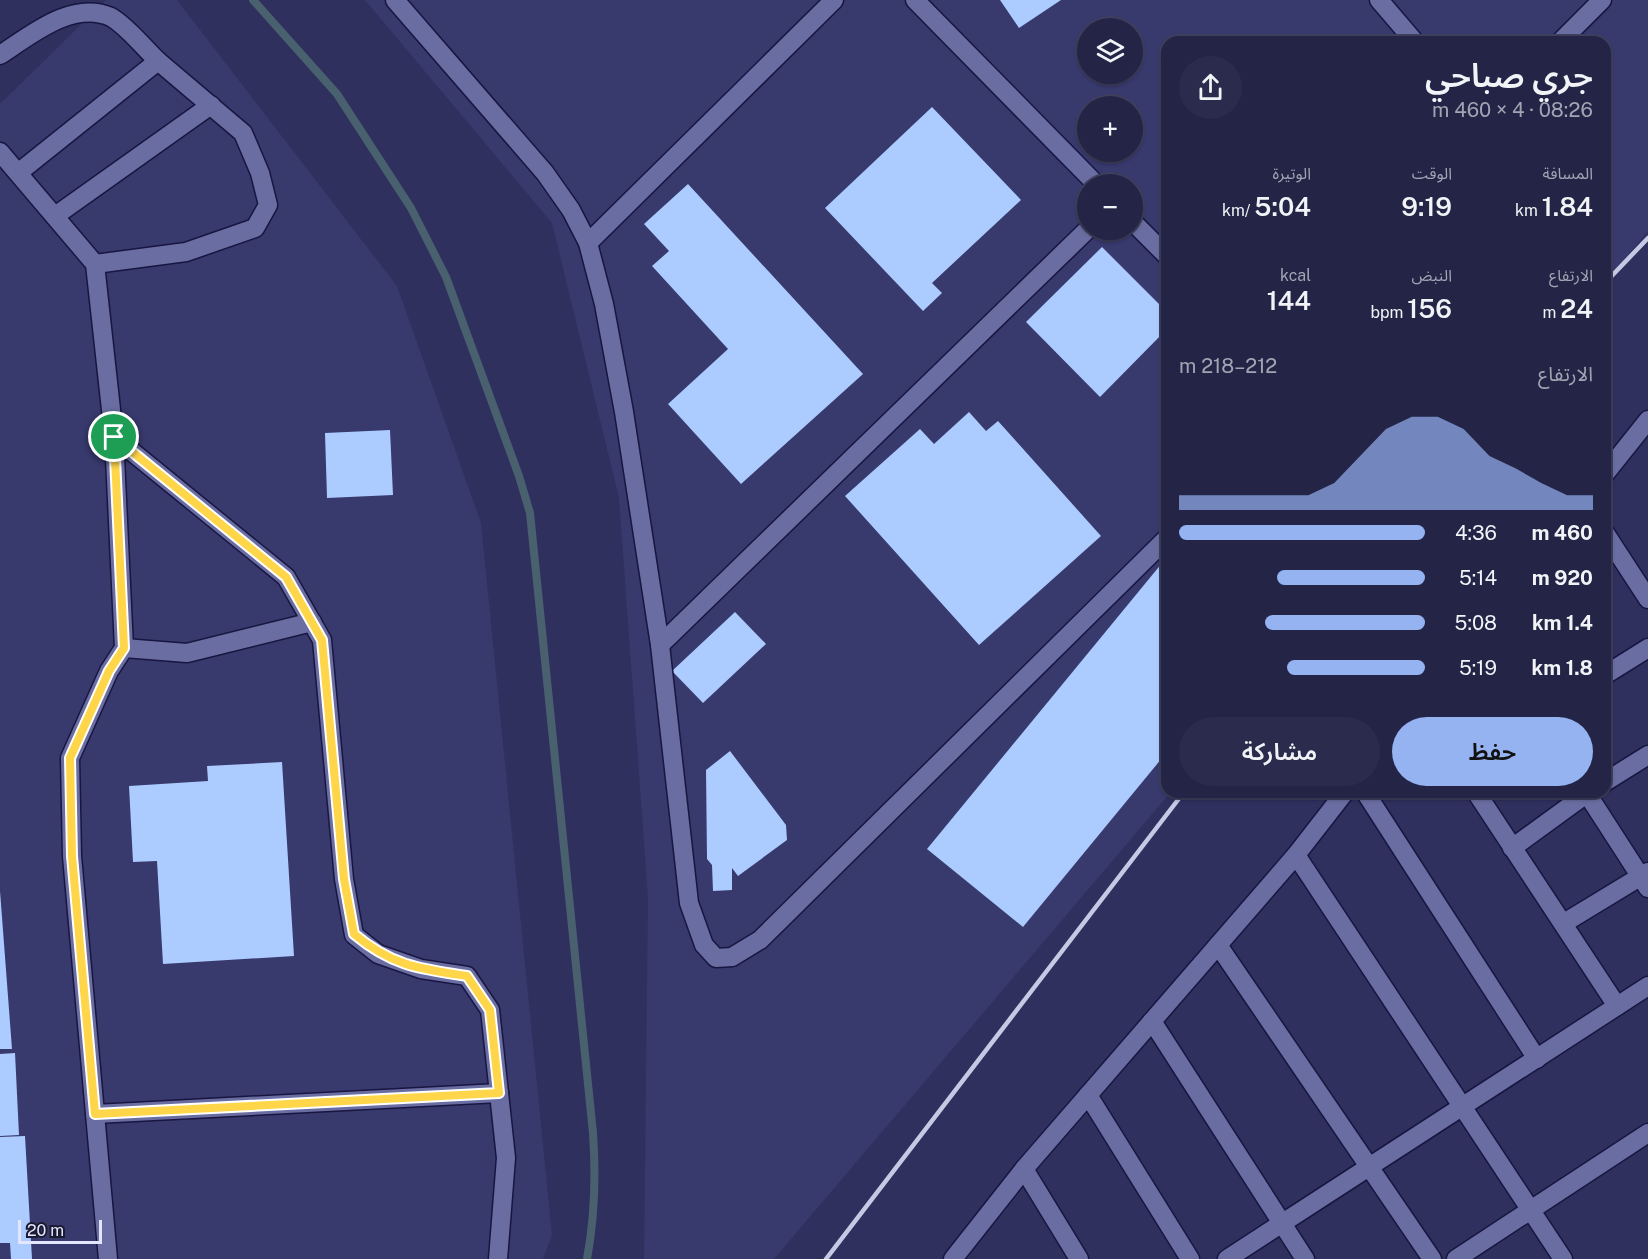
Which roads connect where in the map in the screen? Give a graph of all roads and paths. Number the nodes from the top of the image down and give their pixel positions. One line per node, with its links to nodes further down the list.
1 (395, 0): 17 (street)
2 (834, 0): 17 (street)
3 (915, 0): 13 (street)
4 (1379, 0): 6 (street)
5 (1602, 0): 7 (street)
6 (1410, 36)
7 (1566, 36)
8 (0, 55): 9 (street)
9 (158, 61): 10 (street); 12 (street)
10 (211, 105): 14 (street); 19 (street)
11 (0, 152): 12 (street)
12 (18, 173): 14 (street)
13 (1086, 174)
14 (55, 216): 19 (street)
15 (1143, 232): 18 (street)
16 (1077, 240): 27 (street)
17 (588, 243): 27 (street)
18 (1161, 250)
19 (95, 264): 21 (street)
20 (1648, 420): 22 (street)
21 (114, 437): 26 (street); 28 (street)
22 (1611, 466)
23 (1611, 542): 25 (street)
24 (1161, 544): 27 (street)
25 (1648, 599)
26 (312, 622): 28 (street); 47 (street)
27 (660, 645)
28 (124, 648): 50 (street)
29 (1648, 648): 30 (street)
30 (1611, 671)
31 (1648, 755): 32 (street)
32 (1611, 778)
33 (1340, 798): 39 (street)
34 (1369, 798): 46 (street)
35 (1480, 798): 38 (street)
36 (1580, 798): 38 (street)
37 (1590, 798): 40 (street)
38 (1512, 848): 41 (street)
39 (1296, 855): 42 (street); 49 (street)
40 (1645, 879): 41 (street)
41 (1564, 923): 44 (street)
42 (1218, 945): 45 (street); 52 (street)
43 (1648, 986): 44 (street)
44 (1617, 1006): 46 (street)
45 (1152, 1021): 48 (street); 55 (street)
46 (1537, 1059): 49 (street)
47 (499, 1093): 50 (street); 58 (street)
48 (1088, 1095): 53 (street); 60 (street)
49 (1462, 1107): 52 (street); 54 (street)
50 (95, 1114): 57 (street)
51 (1648, 1132): 54 (street)
52 (1368, 1167): 55 (street); 63 (street)
53 (1024, 1169): 56 (street); 59 (street)
54 (1530, 1210): 64 (street); 65 (street)
55 (1282, 1223): 61 (street); 62 (street)
56 (963, 1255)
57 (108, 1259)
58 (498, 1259)
59 (1079, 1259)
60 (1190, 1259)
61 (1227, 1259)
62 (1305, 1259)
63 (1432, 1259)
64 (1456, 1259)
65 (1563, 1259)

